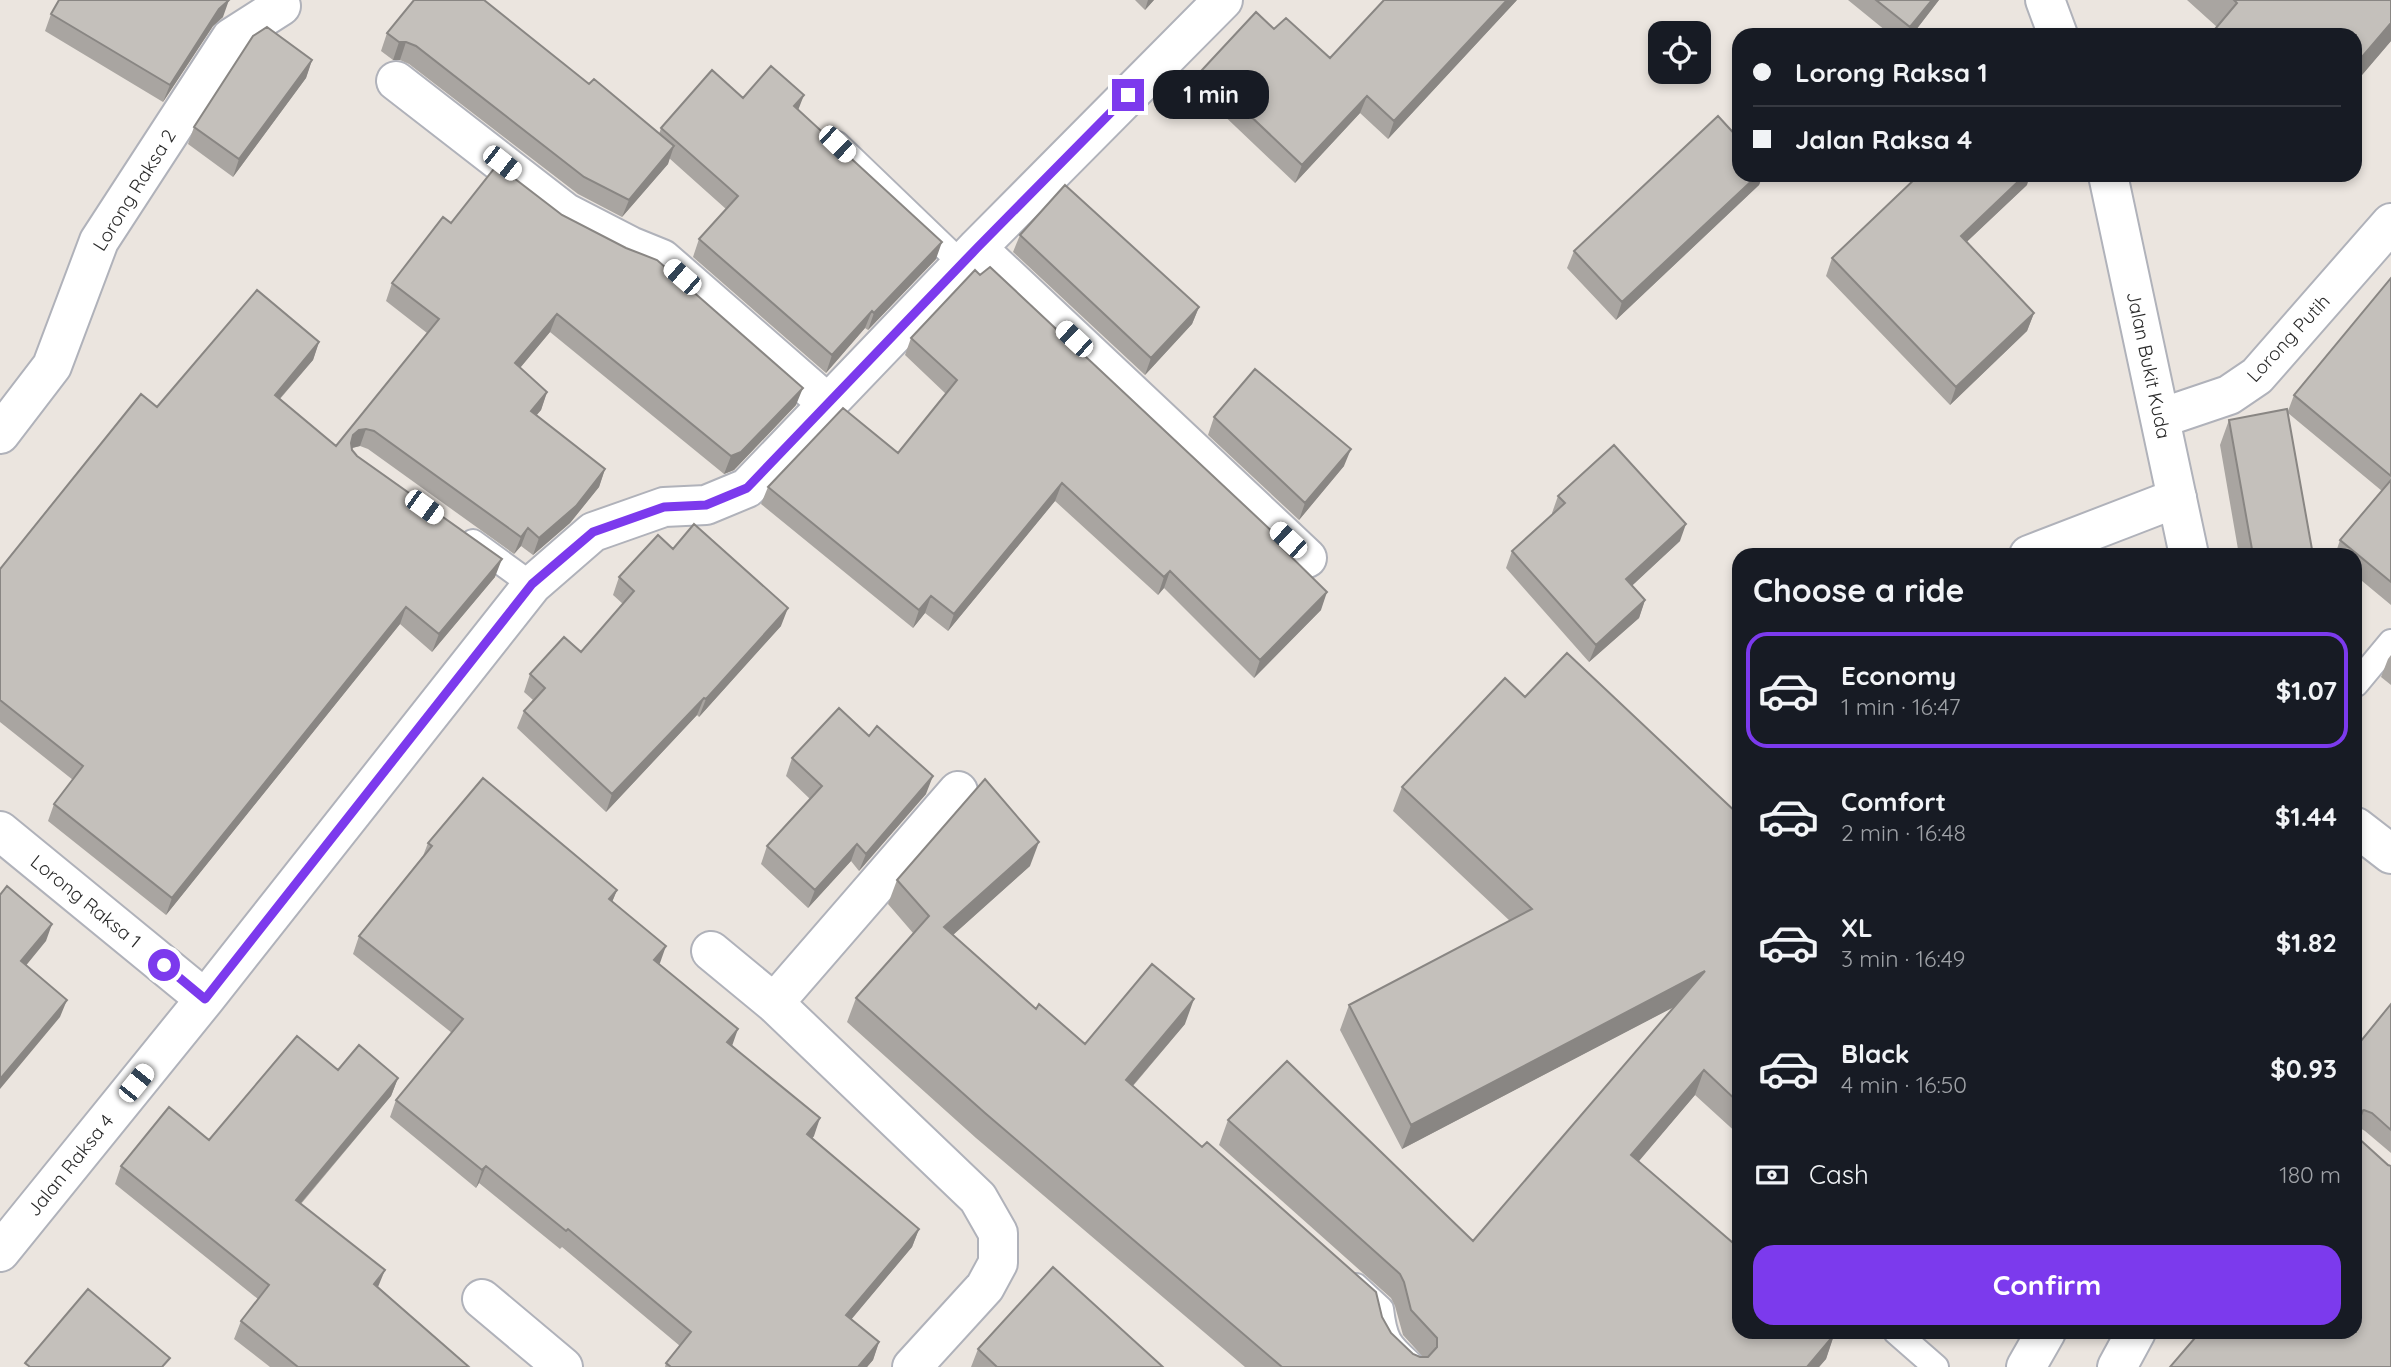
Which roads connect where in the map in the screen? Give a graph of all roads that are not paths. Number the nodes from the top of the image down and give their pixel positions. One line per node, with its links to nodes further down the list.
1 (1223, 0): 9 (street, Jalan Raksa 4)
2 (2045, 0): 4 (street)
3 (281, 6): 12 (street, Lorong Raksa 2)
4 (2055, 28)
5 (396, 81): 10 (street)
6 (837, 144): 9 (lane)
7 (2110, 182): 11 (street, Jalan Bukit Kuda)
8 (2391, 223): 11 (street, Lorong Putih)
9 (970, 256): 10 (street, Jalan Raksa 4); 17 (street)
10 (827, 403): 18 (street, Jalan Raksa 4)
11 (2161, 418): 13 (street, Jalan Bukit Kuda)
12 (0, 434)
13 (2178, 498): 15 (street); 16 (street, Jalan Bukit Kuda)
14 (457, 530): 18 (lane)
15 (2047, 548)
16 (2188, 548)
17 (1307, 558)
18 (532, 584): 26 (street, Jalan Raksa 4)
19 (2391, 642): 20 (lane)
20 (2362, 677)
21 (958, 791): 27 (street)
22 (0, 831): 26 (street, Lorong Raksa 1)
23 (2362, 832): 24 (street)
24 (2391, 854)
25 (711, 951): 27 (street)
26 (205, 999): 28 (street, Jalan Raksa 4)
27 (774, 1003): 35 (street)
28 (0, 1252)
29 (1339, 1272): 36 (lane)
30 (482, 1299): 34 (street)
31 (1904, 1339): 37 (lane)
32 (2042, 1339): 38 (street)
33 (2132, 1339): 39 (street)
34 (563, 1367)
35 (912, 1367)
36 (1414, 1367)
37 (1936, 1367)
38 (2026, 1367)
39 (2117, 1367)

